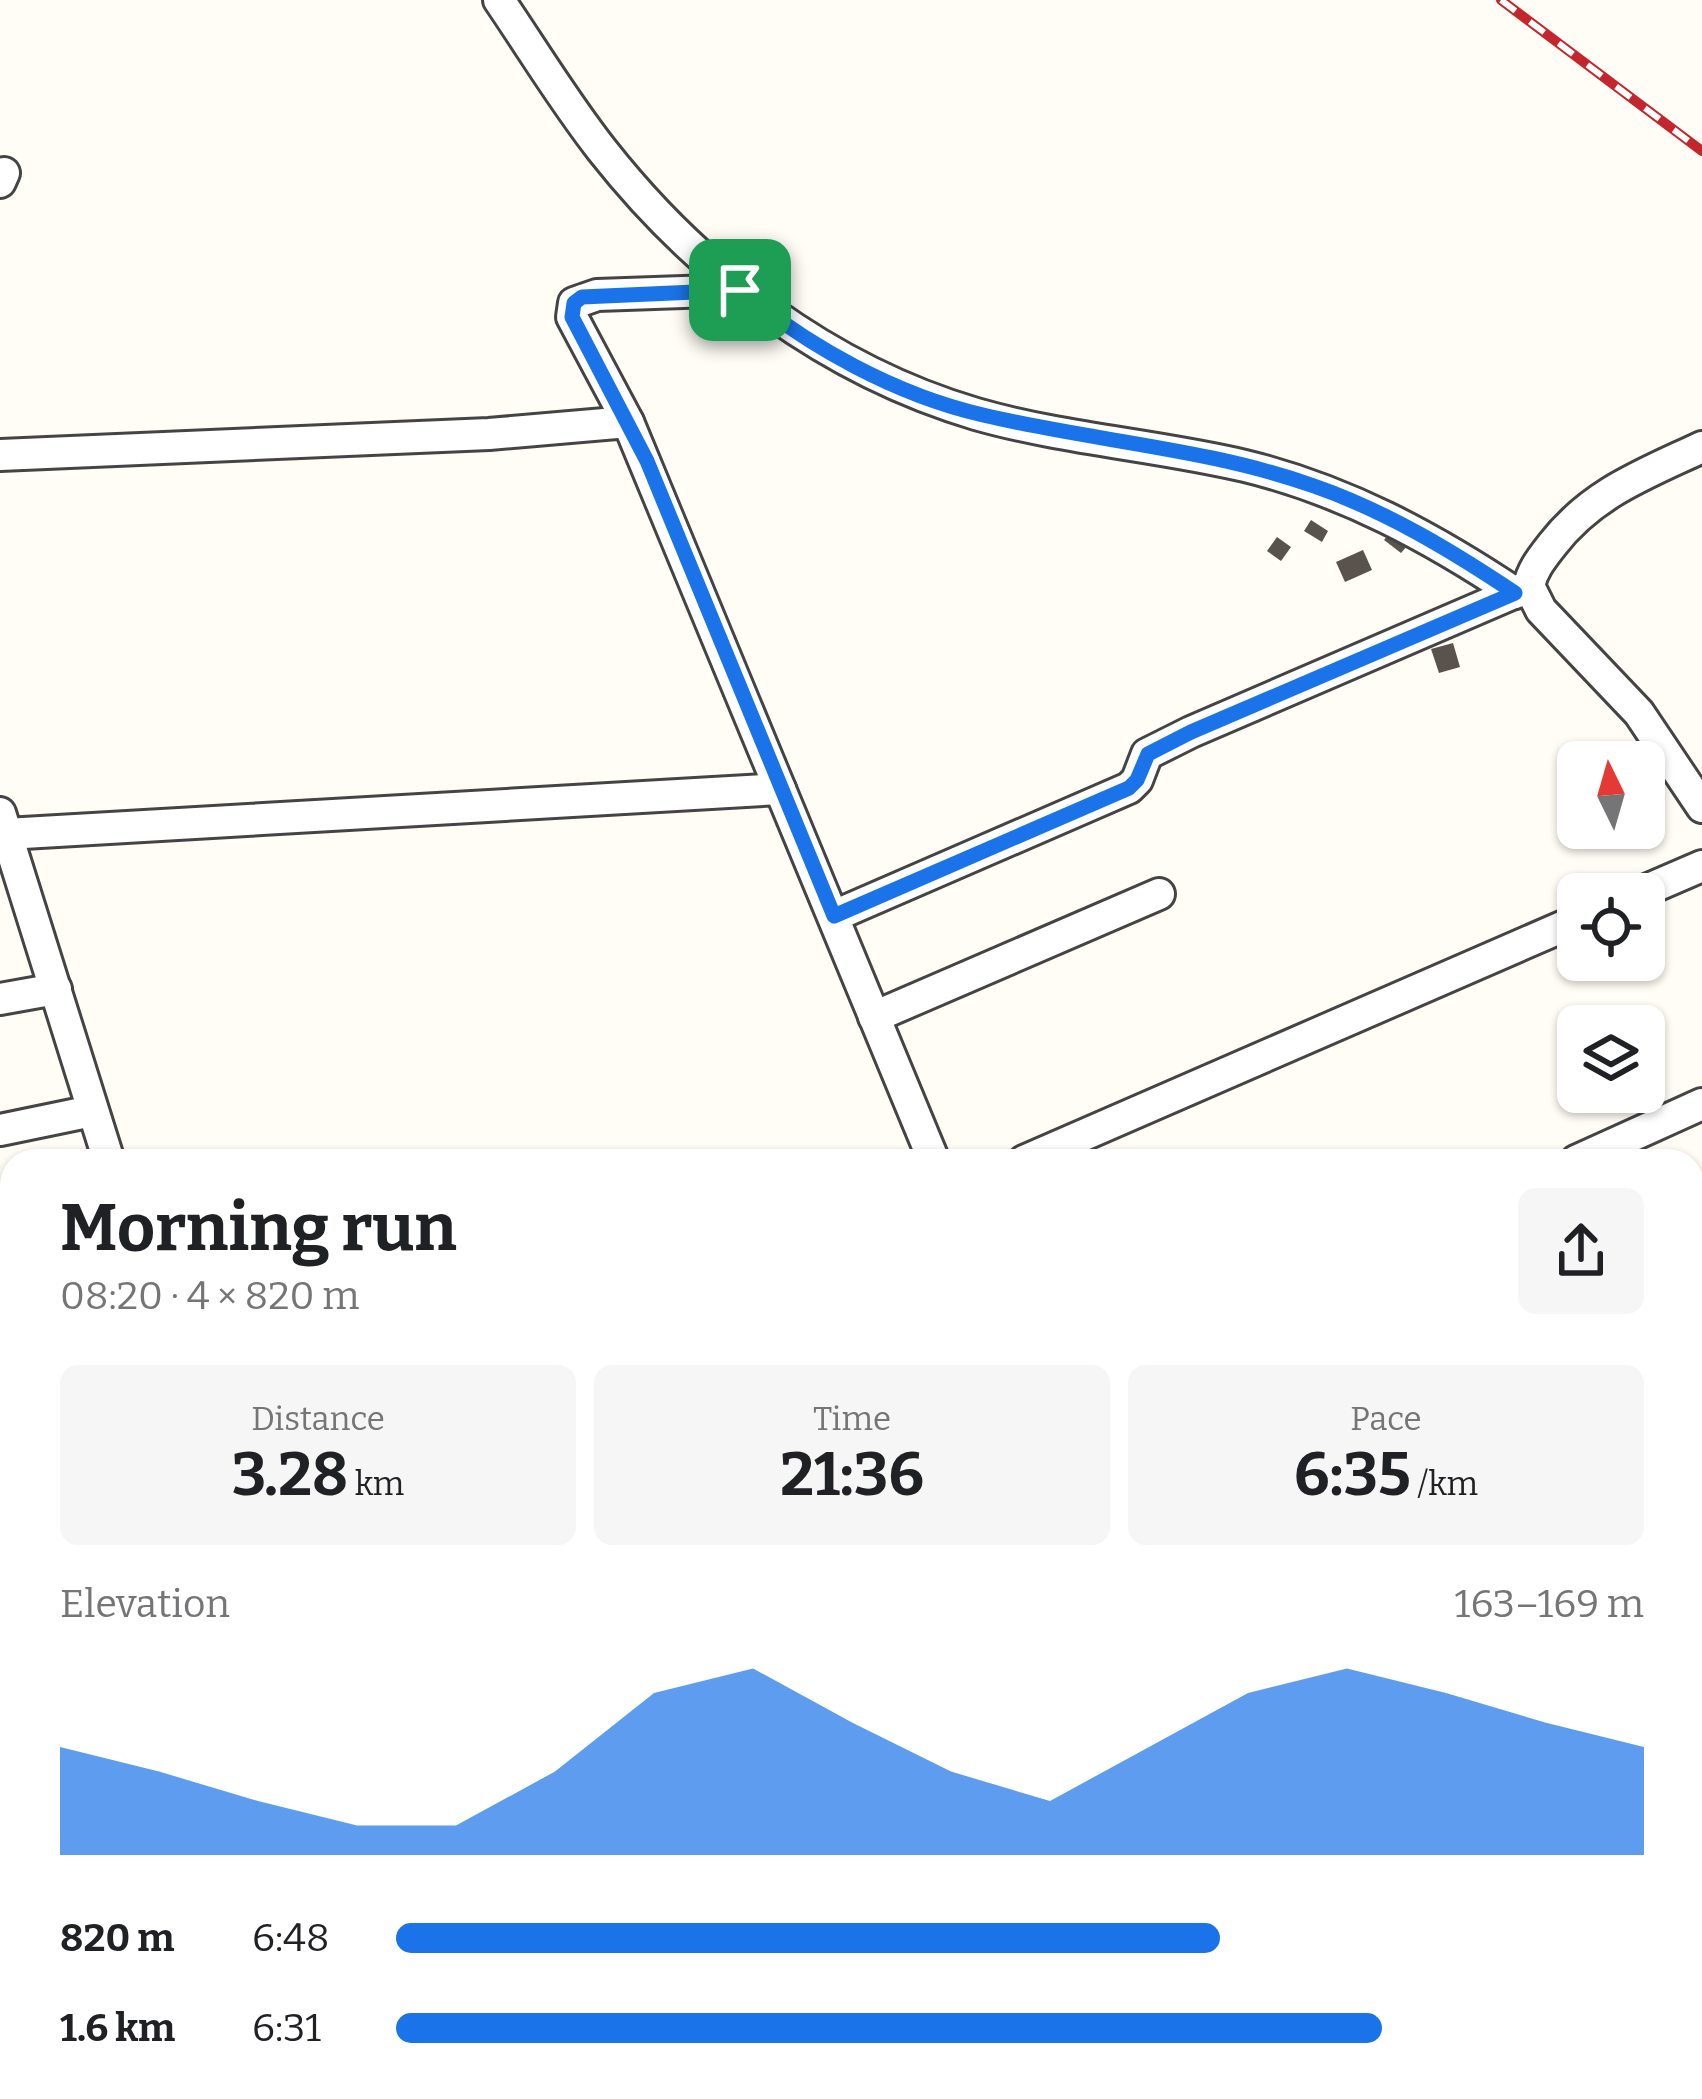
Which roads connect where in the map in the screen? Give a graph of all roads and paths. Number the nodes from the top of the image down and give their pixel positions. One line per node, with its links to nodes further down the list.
1 (499, 0): 2 (street)
2 (740, 290): 3 (street); 6 (street)
3 (628, 422): 5 (street); 7 (street)
4 (1702, 447): 6 (street)
5 (0, 455)
6 (1522, 590): 8 (street); 13 (street)
7 (780, 789): 9 (street); 13 (street)
8 (1702, 807)
9 (3, 824): 15 (street)
10 (1702, 866): 11 (street)
11 (1665, 882)
12 (1159, 895): 17 (street)
13 (834, 916): 17 (street)
14 (1557, 929): 23 (street)
15 (56, 989): 16 (street); 19 (street)
16 (0, 999)
17 (874, 1017): 22 (street)
18 (1702, 1104): 24 (street)
19 (92, 1112): 20 (street); 21 (street)
20 (0, 1130)
21 (105, 1149)
22 (929, 1149)
23 (1052, 1149)
24 (1603, 1149)

